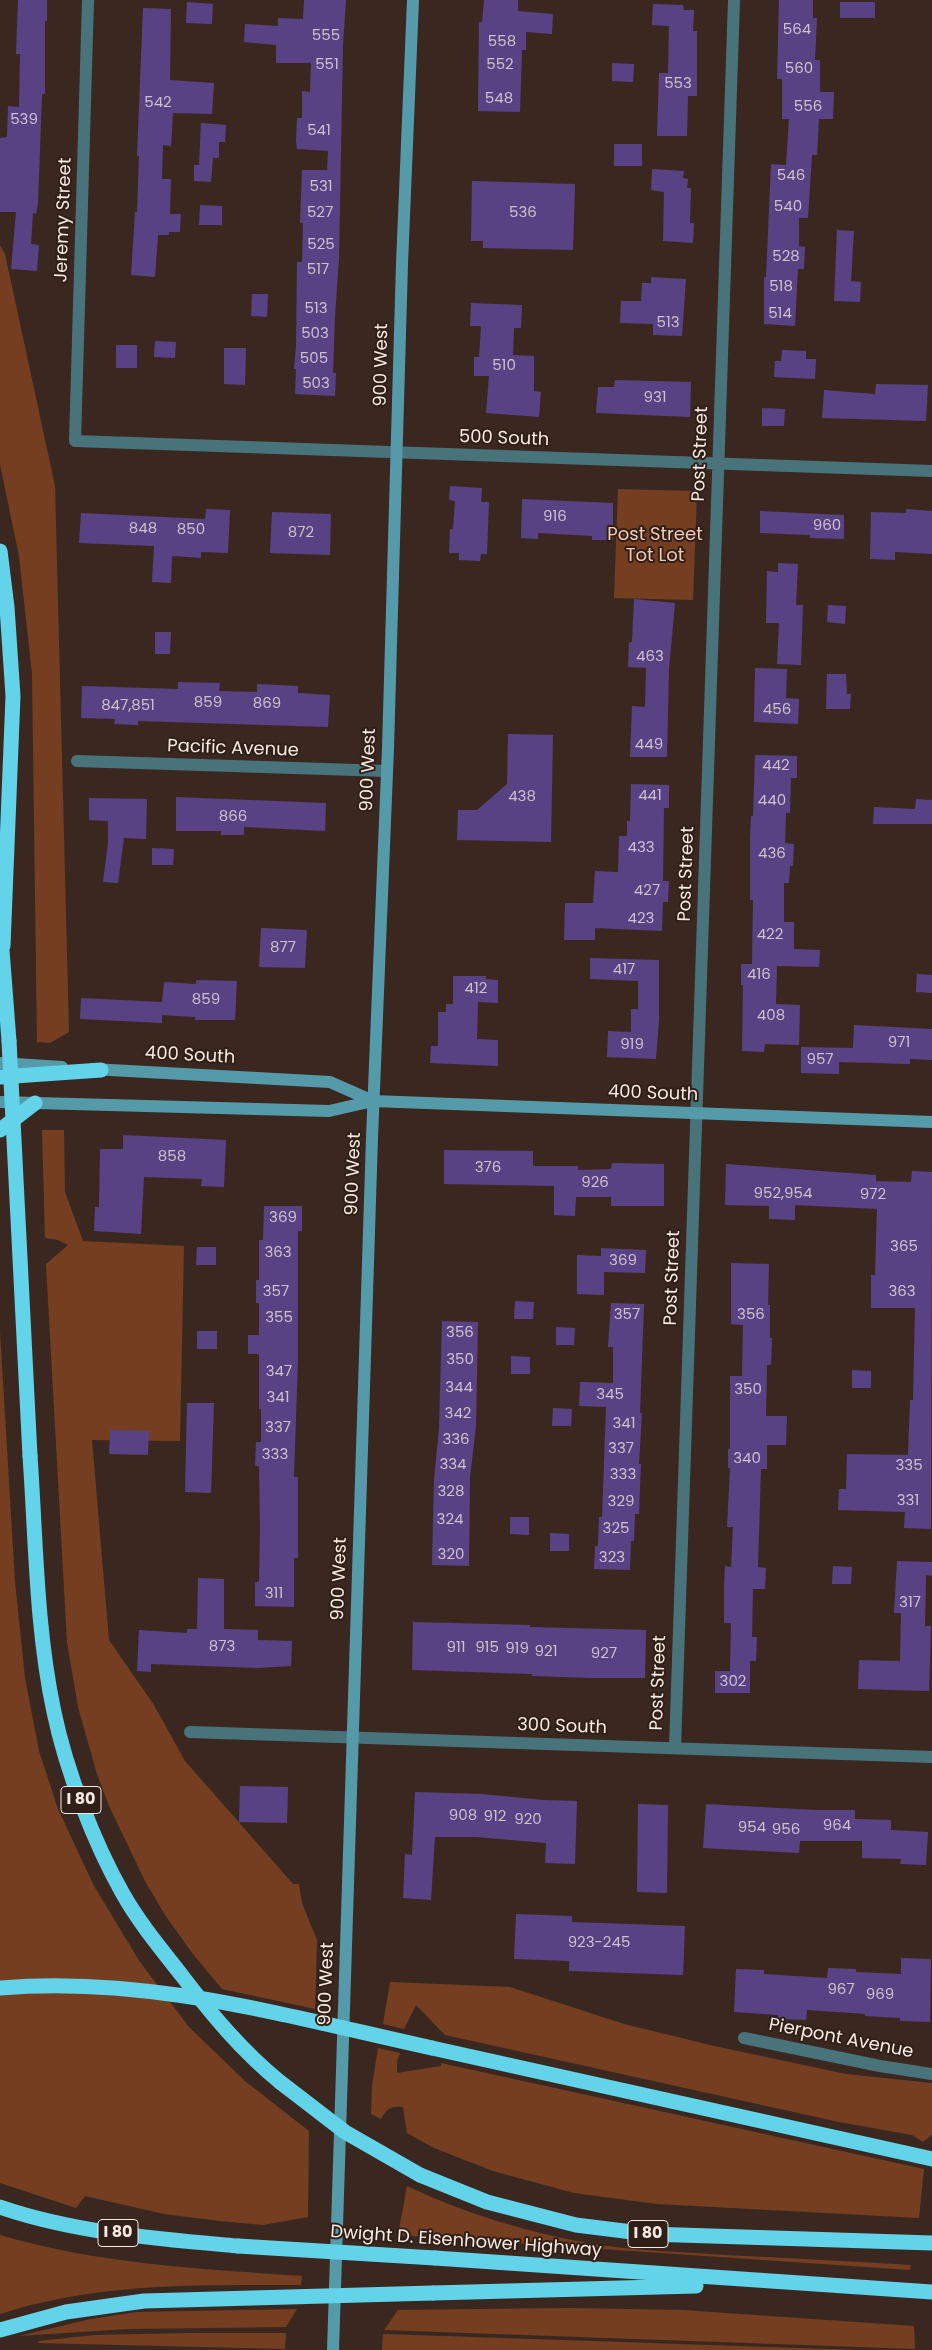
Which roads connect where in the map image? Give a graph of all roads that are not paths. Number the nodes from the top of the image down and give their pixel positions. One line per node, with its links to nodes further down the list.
1 (88, 0): 4 (street, Jeremy Street)
2 (413, 0): 5 (main road, 900 West)
3 (734, 0): 6 (street, Post Street)
4 (75, 441): 5 (street, 500 South)
5 (397, 452): 6 (street, 500 South); 10 (main road, 900 West)
6 (718, 464): 7 (street, 500 South); 19 (street, Post Street)
7 (932, 471)
8 (0, 551): 12 (highway)
9 (77, 761): 10 (street, Pacific Avenue)
10 (387, 771): 16 (main road, 900 West)
11 (0, 928): 12 (highway, I 80)
12 (3, 946): 31 (highway, Dwight D. Eisenhower Highway / I 80, bridge)
13 (0, 1063): 14 (main road, 400 South)
14 (101, 1070): 15 (highway); 16 (main road, 400 South)
15 (0, 1077)
16 (373, 1101): 18 (main road, 400 South); 19 (main road, 400 South); 23 (main road, 900 West)
17 (0, 1102): 18 (main road, 400 South)
18 (35, 1103): 21 (highway)
19 (696, 1113): 20 (main road, 400 South); 24 (street, Post Street)
20 (932, 1122)
21 (0, 1130)
22 (190, 1732): 23 (street, 300 South)
23 (353, 1738): 24 (street, 300 South); 35 (main road, 900 West)
24 (674, 1748): 25 (street, 300 South)
25 (932, 1757)
26 (0, 1988): 29 (highway, bridge)
27 (744, 2038): 28 (street, Pierpont Avenue)
28 (932, 2074)
29 (932, 2159)
30 (0, 2207): 32 (highway, Dwight D. Eisenhower Highway / I 80, bridge)
31 (932, 2243)
32 (782, 2283): 33 (highway, Dwight D. Eisenhower Highway / I 80); 34 (highway, bridge)
33 (932, 2292)
34 (0, 2330)
35 (332, 2350)

